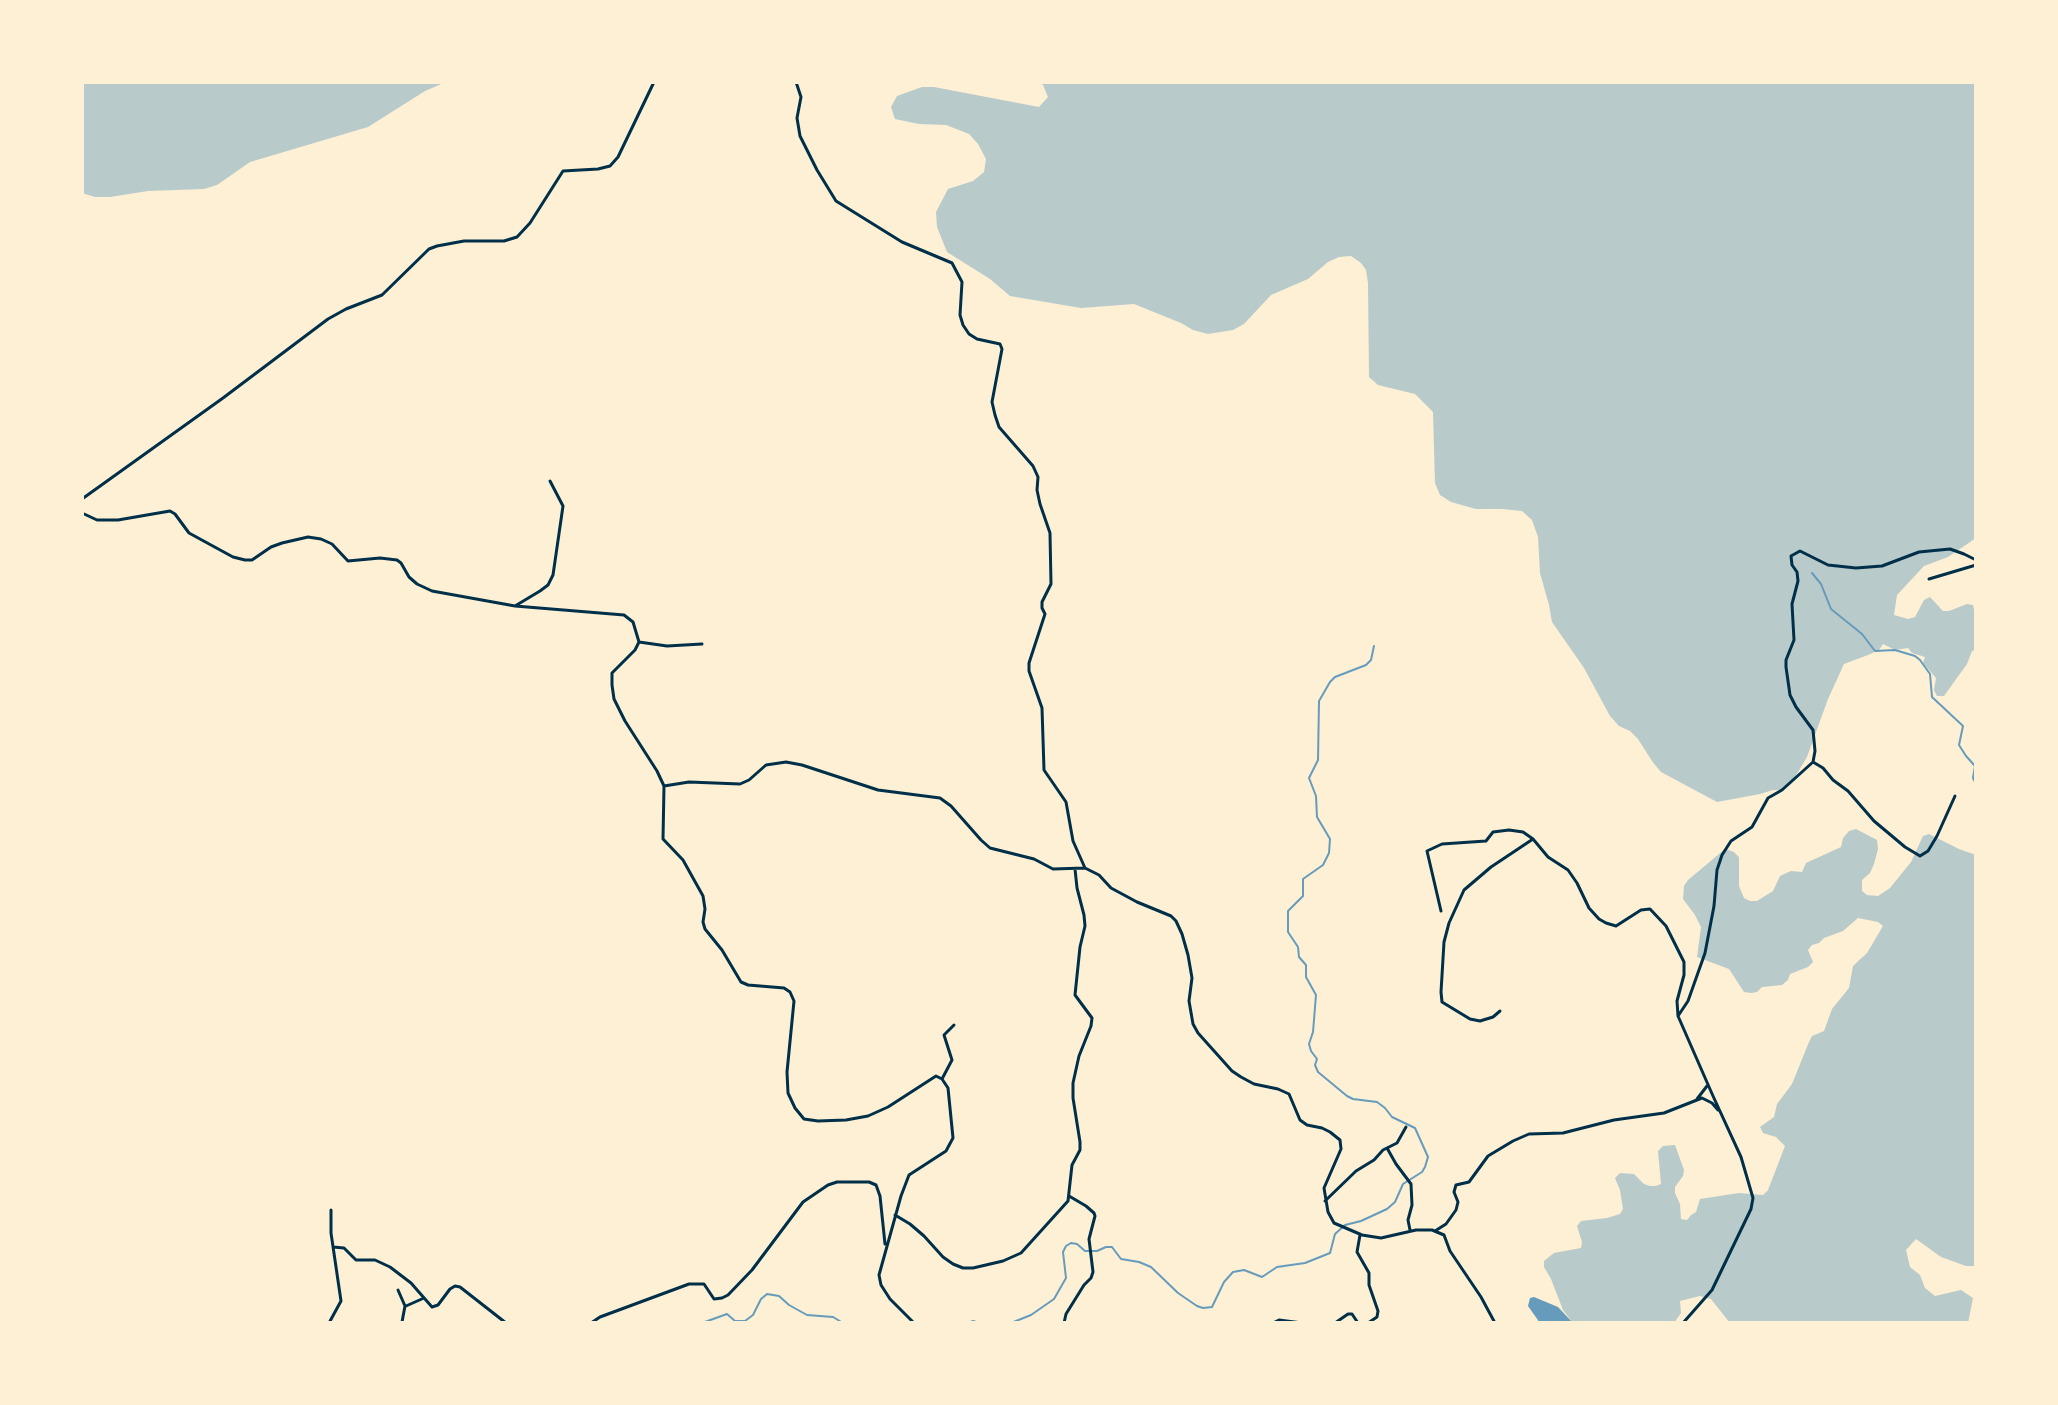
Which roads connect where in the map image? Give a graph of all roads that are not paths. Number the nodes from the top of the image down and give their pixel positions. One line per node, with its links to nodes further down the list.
1 (654, 82): 4 (street)
2 (796, 82): 16 (street)
3 (550, 481): 8 (street)
4 (82, 499)
5 (82, 513): 8 (street)
6 (1976, 563): 7 (street); 11 (street)
7 (1929, 579)
8 (515, 606): 9 (street)
9 (639, 642): 10 (street); 12 (street)
10 (702, 644)
11 (1813, 762): 13 (street); 19 (street)
12 (664, 786): 15 (street); 21 (street)
13 (1955, 796)
14 (1533, 839): 17 (street); 18 (street); 19 (street)
15 (1075, 868): 16 (street); 27 (street)
16 (1085, 868): 28 (street)
17 (1441, 911)
18 (1500, 1011)
19 (1678, 1016): 22 (street)
20 (954, 1025): 21 (street)
21 (942, 1079): 30 (street)
22 (1708, 1085): 23 (street); 24 (street)
23 (1697, 1099): 24 (street); 32 (street)
24 (1723, 1116): 51 (street)
25 (1406, 1127): 26 (street)
26 (1387, 1148): 28 (street); 31 (street)
27 (1069, 1196): 30 (street); 44 (street)
28 (1325, 1201): 33 (street)
29 (331, 1210): 34 (street)
30 (895, 1215): 35 (street)
31 (1410, 1230): 32 (street); 33 (street)
32 (1434, 1231): 50 (street)
33 (1360, 1235): 49 (street)
34 (333, 1247): 37 (street); 40 (street)
35 (885, 1252): 42 (street); 43 (street)
36 (398, 1290): 38 (street)
37 (424, 1298): 38 (street); 41 (street)
38 (405, 1306): 39 (street)
39 (402, 1322)
40 (329, 1323)
41 (506, 1323)
42 (591, 1323)
43 (914, 1323)
44 (1064, 1323)
45 (1273, 1323): 46 (street)
46 (1302, 1323)
47 (1335, 1323): 48 (street)
48 (1358, 1323)
49 (1368, 1323)
50 (1495, 1323)
51 (1683, 1323)

